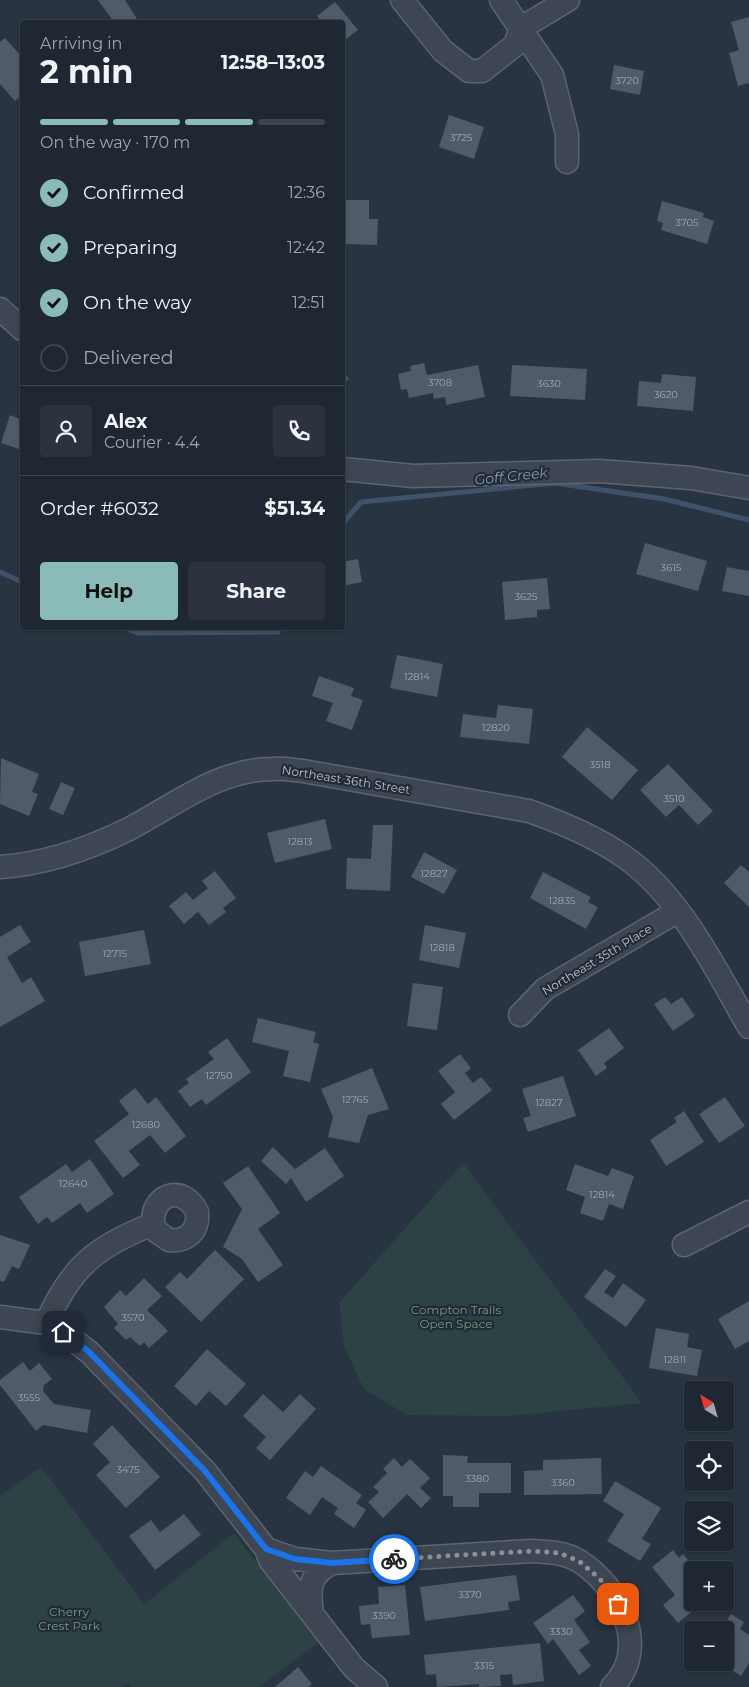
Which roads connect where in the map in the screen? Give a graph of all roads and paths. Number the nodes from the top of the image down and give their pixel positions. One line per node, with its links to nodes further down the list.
1 (402, 0): 4 (street)
2 (501, 0): 4 (street)
3 (568, 0): 4 (street)
4 (521, 28): 5 (street)
5 (567, 162)
6 (0, 310): 7 (street)
7 (20, 327)
8 (345, 469): 9 (street)
9 (749, 488)
10 (0, 867): 11 (street, Northeast 36th Street)
11 (678, 911): 12 (street, Northeast 35th Place); 13 (street, Northeast 36th Street)
12 (520, 1015)
13 (749, 1027)
14 (749, 1212): 16 (street)
15 (153, 1224): 18 (street)
16 (684, 1245)
17 (0, 1317): 18 (street)
18 (46, 1323): 19 (street)
19 (266, 1549): 20 (street); 21 (street)
20 (332, 1563): 21 (street); 23 (street)
21 (312, 1614): 22 (street)
22 (376, 1687)
23 (612, 1687)

